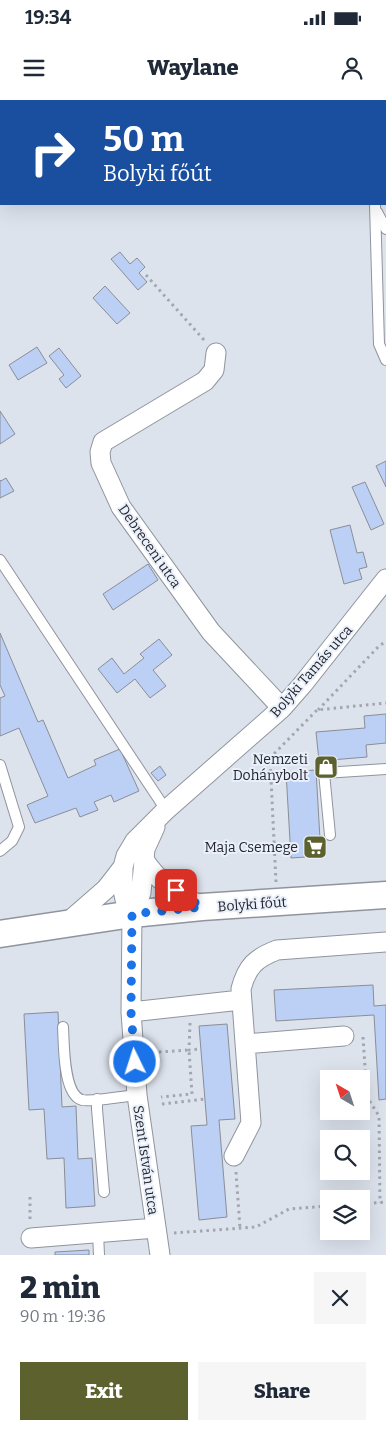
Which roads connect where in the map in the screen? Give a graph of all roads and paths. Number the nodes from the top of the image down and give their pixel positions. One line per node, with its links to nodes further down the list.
1 (375, 205): 3 (lane)
2 (375, 205): 6 (lane)
3 (386, 229)
4 (146, 276): 5 (path)
5 (216, 353): 11 (street, Debreceni utca)
6 (386, 360)
7 (0, 560): 15 (lane)
8 (386, 579): 11 (street, Bolyki Tamás utca)
9 (386, 642): 12 (path)
10 (386, 704): 12 (path)
11 (282, 708): 15 (street, Bolyki Tamás utca)
12 (317, 710): 20 (path)
13 (0, 765): 17 (lane)
14 (386, 769): 16 (lane)
15 (164, 813): 18 (street, Bolyki Tamás utca); 19 (street, Bolyki Tamás utca)
16 (330, 835)
17 (0, 851)
18 (143, 858): 22 (street); 23 (street, Bolyki Tamás utca)
19 (122, 867): 23 (street, Bolyki Tamás utca); 24 (street, Bolyki Tamás utca)
20 (276, 883)
21 (386, 895): 22 (main road, Bolyki főút)
22 (202, 907): 23 (main road, Bolyki főút)
23 (132, 914): 24 (main road, Bolyki főút); 28 (street, Szent István utca)
24 (68, 922): 25 (main road, Bolyki főút)
25 (0, 934)
26 (386, 942): 27 (street)
27 (241, 1000): 28 (street); 32 (street)
28 (131, 1012): 36 (street, Szent István utca)
29 (190, 1022): 34 (path)
30 (63, 1028): 38 (lane)
31 (344, 1036): 32 (street); 43 (path)
32 (245, 1044): 41 (street)
33 (201, 1049): 34 (path)
34 (189, 1050): 35 (path); 37 (path)
35 (158, 1052)
36 (137, 1095): 38 (lane); 48 (street, Szent István utca)
37 (161, 1097)
38 (97, 1099): 42 (lane)
39 (205, 1099): 40 (path)
40 (162, 1104)
41 (234, 1156): 47 (path)
42 (104, 1192)
43 (380, 1202): 44 (path); 45 (path)
44 (386, 1202)
45 (370, 1203)
46 (320, 1207): 47 (path)
47 (240, 1228): 48 (path)
48 (163, 1231): 49 (street); 52 (street, Szent István utca)
49 (98, 1233): 50 (street); 51 (lane)
50 (31, 1238)
51 (99, 1255)
52 (160, 1255)

